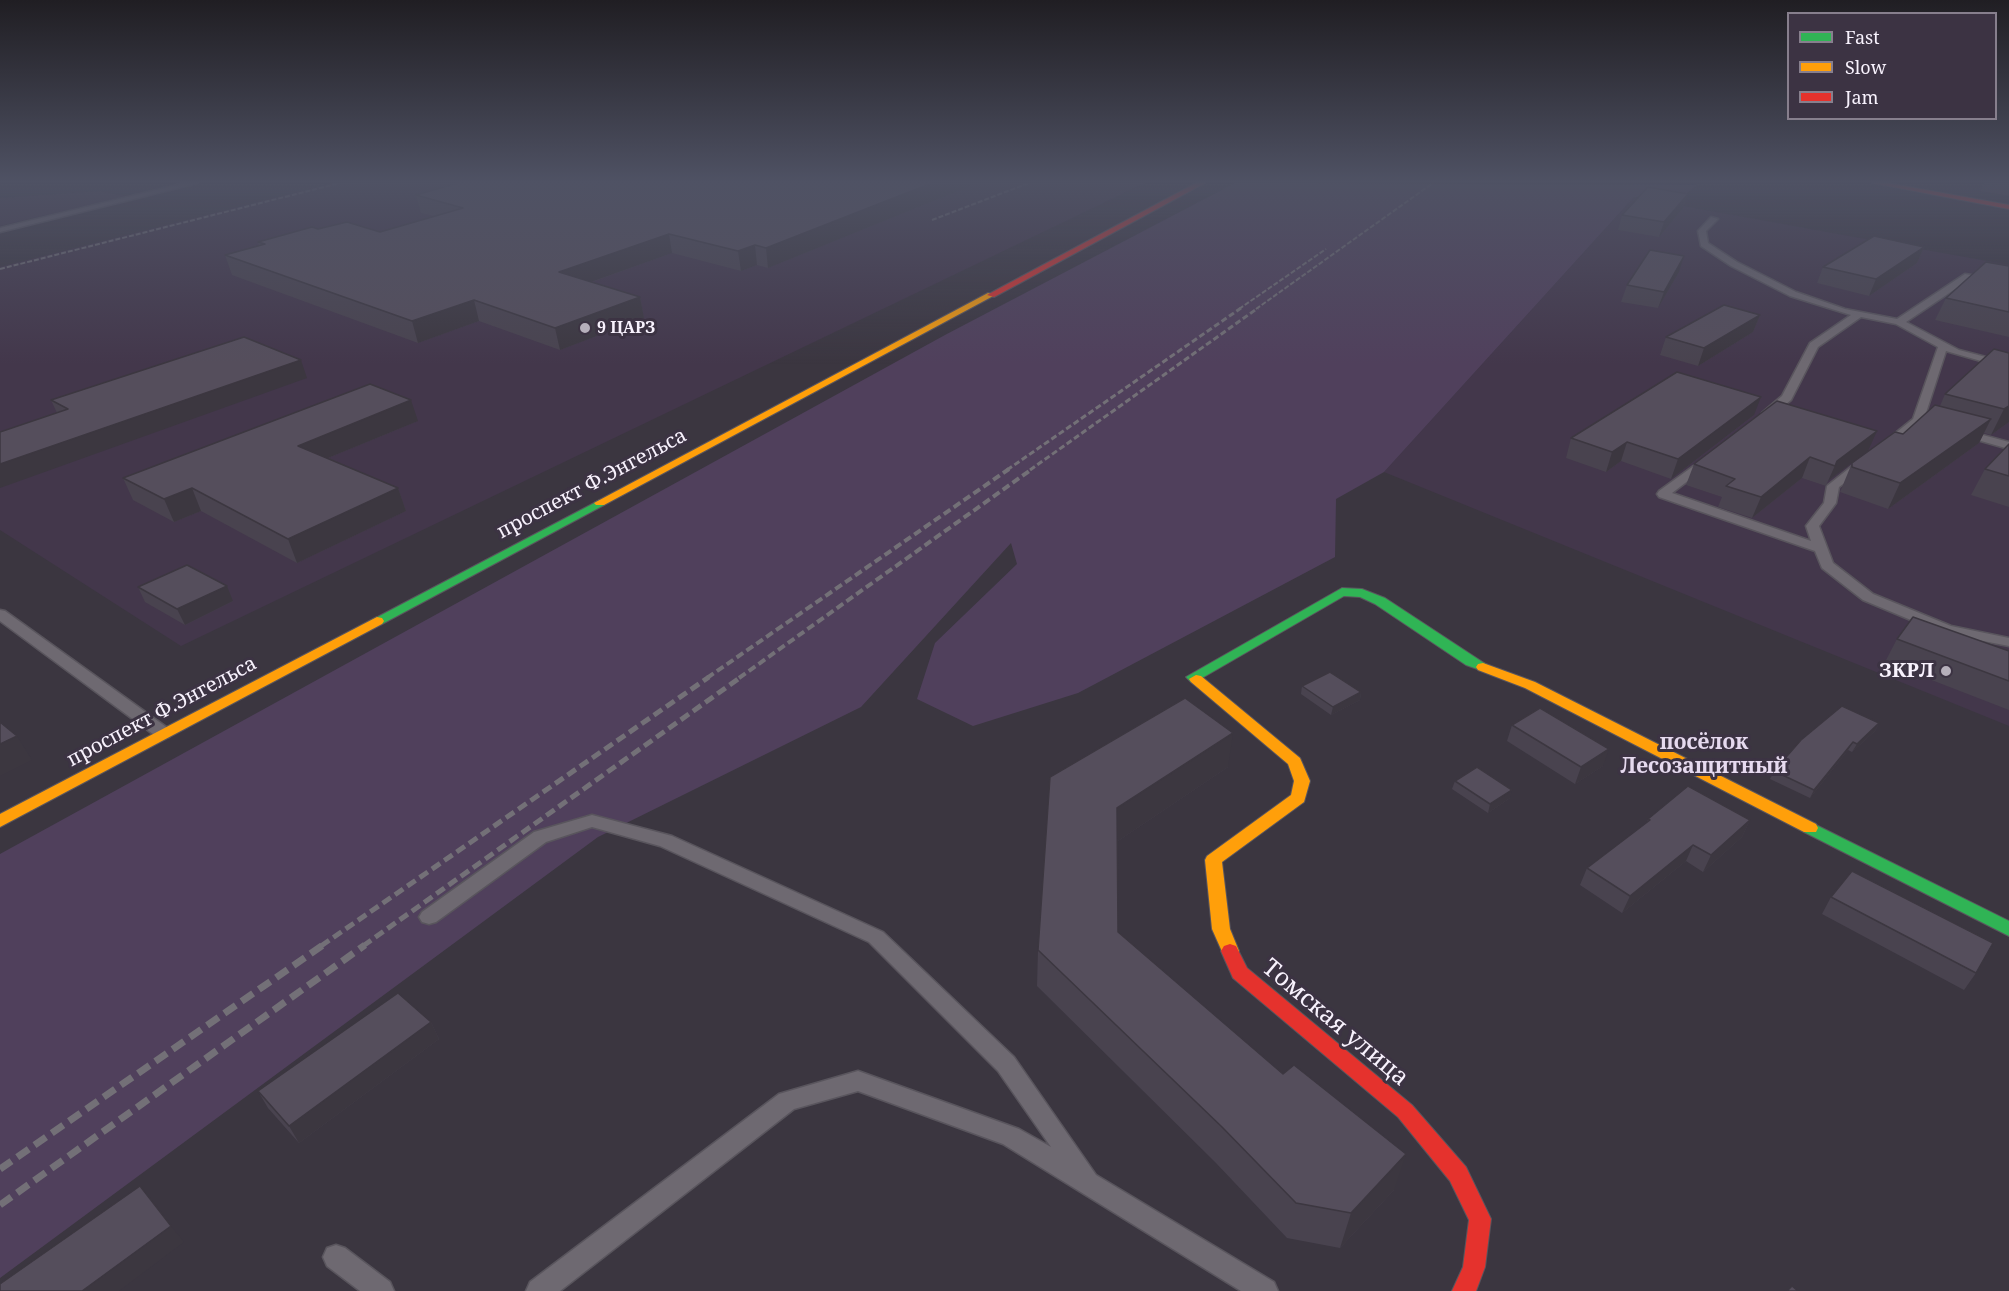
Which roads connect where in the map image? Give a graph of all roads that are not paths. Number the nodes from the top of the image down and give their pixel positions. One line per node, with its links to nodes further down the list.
1 (1088, 243): 15 (street, проспект Ф.Энгельса)
2 (1704, 243): 4 (lane)
3 (2009, 284): 5 (lane)
4 (1859, 314): 5 (lane); 9 (lane)
5 (1899, 322): 6 (lane)
6 (1943, 346): 7 (lane); 8 (lane)
7 (2009, 366)
8 (1918, 421): 10 (lane); 12 (lane)
9 (1752, 426)
10 (2009, 446)
11 (1716, 453): 12 (lane)
12 (1821, 549): 14 (lane)
13 (0, 614): 15 (lane)
14 (2009, 642)
15 (162, 733): 16 (street, проспект Ф.Энгельса)
16 (0, 821)
17 (429, 917): 19 (lane)
18 (2009, 929): 24 (street, Томская улица)
19 (1089, 1184): 22 (lane); 23 (lane)
20 (336, 1257): 21 (lane)
21 (381, 1291)
22 (539, 1291)
23 (1265, 1291)
24 (1464, 1291)

